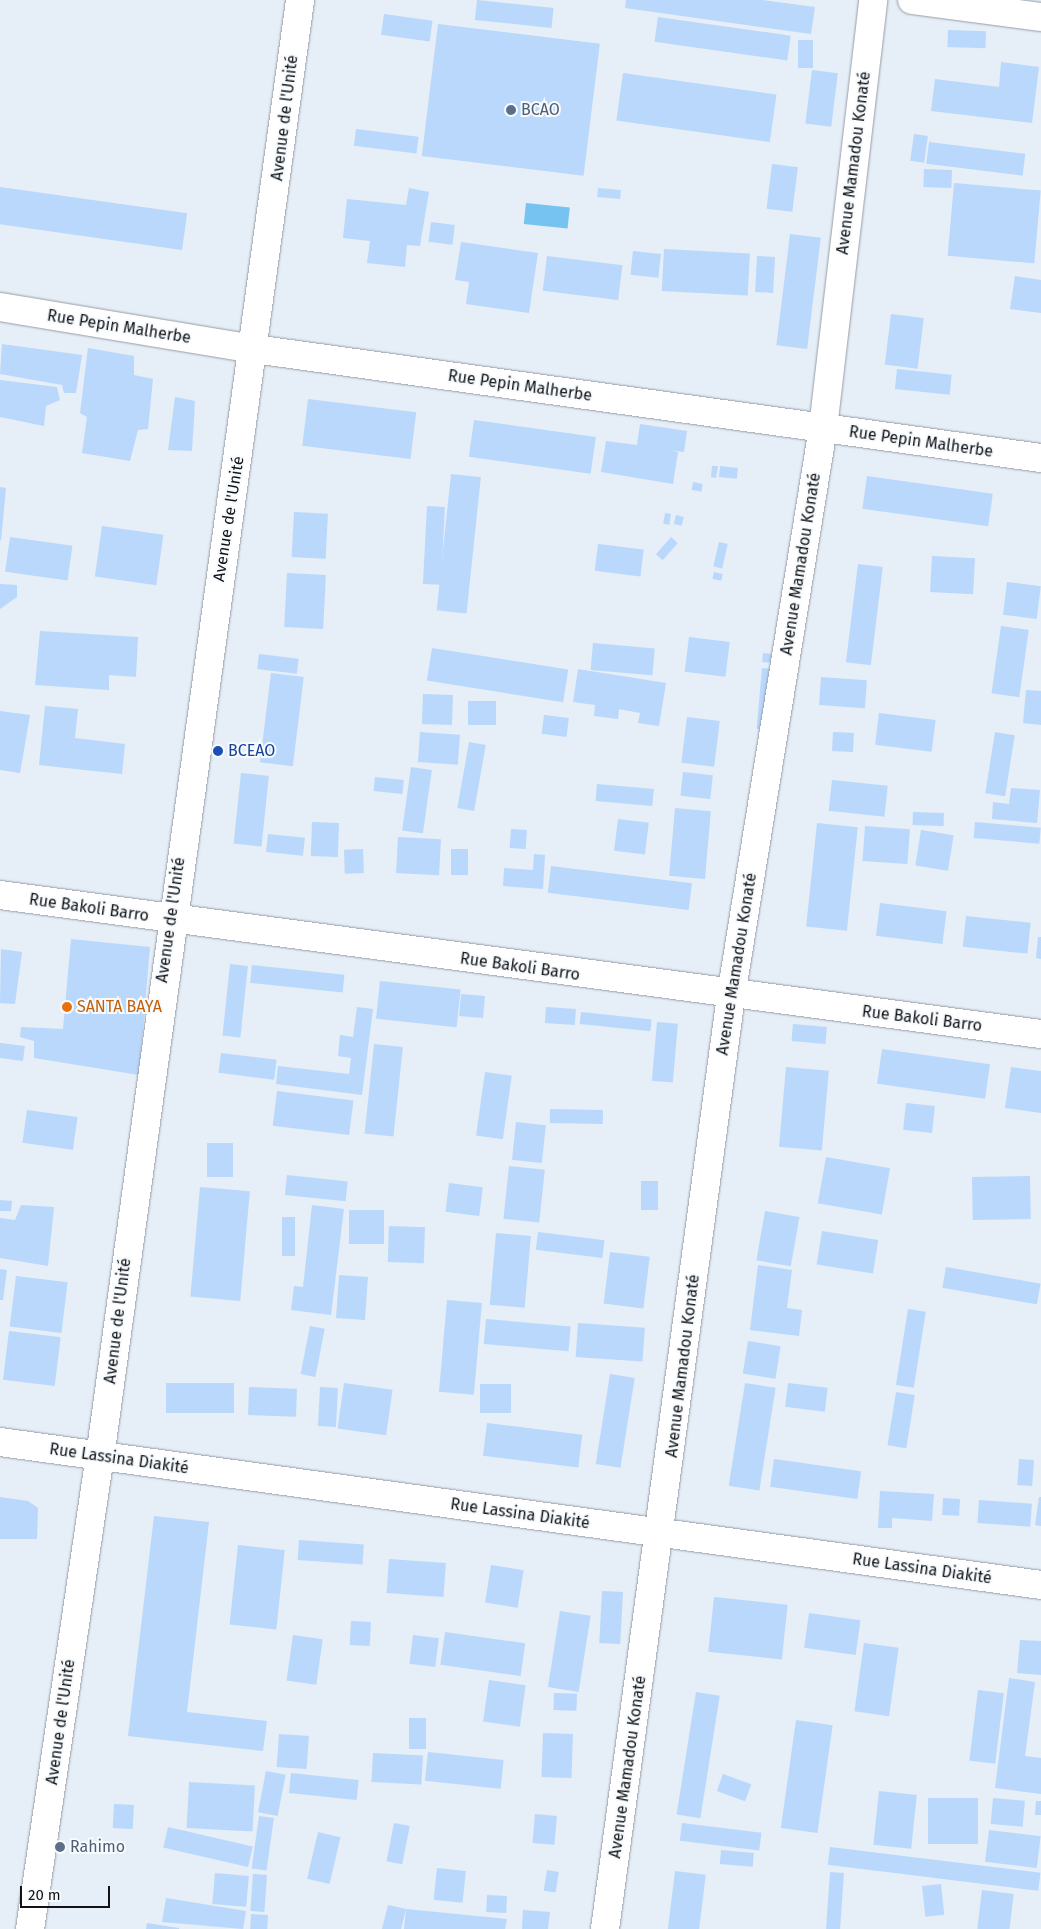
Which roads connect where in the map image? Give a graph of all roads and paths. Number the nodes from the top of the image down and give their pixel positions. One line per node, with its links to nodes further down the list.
1 (300, 0): 6 (street, Avenue de l'Unité)
2 (874, 0): 7 (street, Avenue Mamadou Konaté)
3 (912, 0): 4 (street)
4 (1041, 17)
5 (0, 307): 6 (street, Rue Pepin Malherbe)
6 (254, 349): 7 (street, Rue Pepin Malherbe); 10 (street, Avenue de l'Unité)
7 (823, 428): 8 (street, Rue Pepin Malherbe); 11 (street, Avenue Mamadou Konaté)
8 (1041, 458)
9 (0, 896): 10 (street, Rue Bakoli Barro)
10 (170, 920): 11 (street, Rue Bakoli Barro); 14 (street, Avenue de l'Unité)
11 (731, 996): 12 (street, Rue Bakoli Barro); 15 (street, Avenue Mamadou Konaté)
12 (1041, 1034)
13 (0, 1442): 14 (street, Rue Lassina Diakité)
14 (100, 1457): 15 (street, Rue Lassina Diakité); 17 (street, Avenue de l'Unité)
15 (661, 1534): 16 (street, Rue Lassina Diakité); 18 (street, Avenue Mamadou Konaté)
16 (1041, 1585)
17 (30, 1929)
18 (605, 1929)

